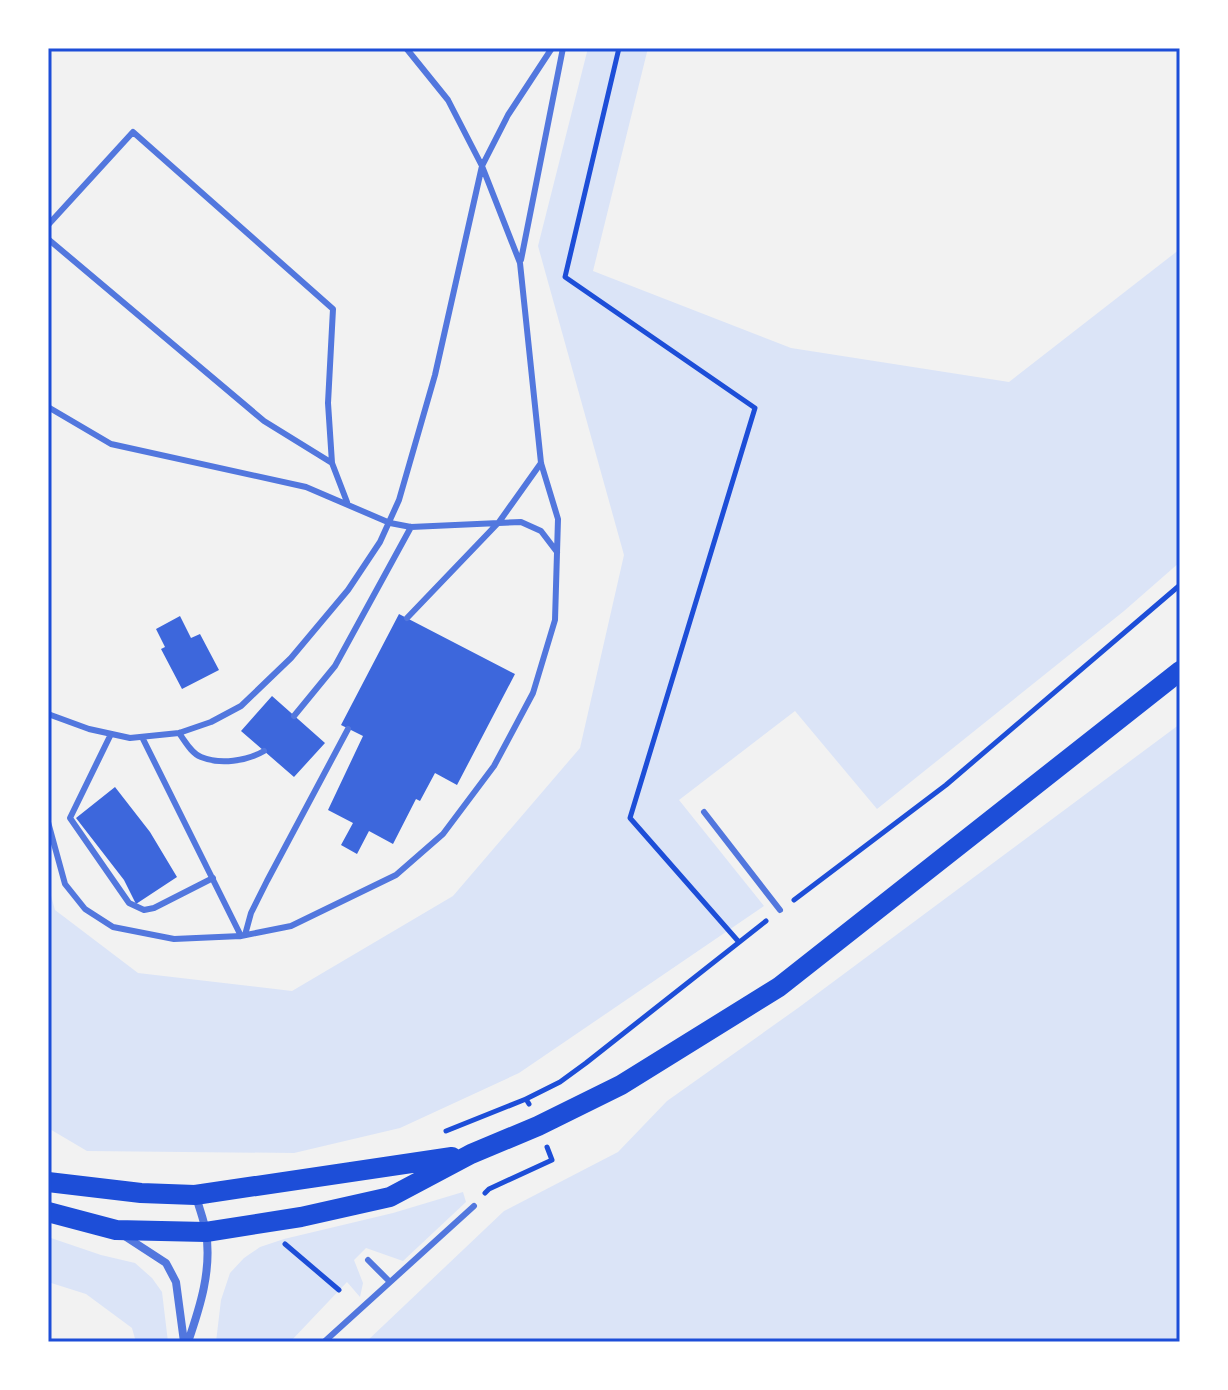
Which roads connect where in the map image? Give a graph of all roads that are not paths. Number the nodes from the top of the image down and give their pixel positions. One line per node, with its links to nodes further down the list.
1 (406, 48): 4 (lane)
2 (552, 48): 4 (lane)
3 (563, 48): 7 (lane)
4 (482, 166): 7 (lane); 13 (lane)
5 (48, 225): 9 (lane)
6 (48, 239): 9 (lane)
7 (520, 263): 10 (lane)
8 (48, 407): 11 (lane)
9 (332, 463): 11 (lane)
10 (541, 463): 12 (lane); 15 (lane)
11 (347, 503): 13 (lane)
12 (499, 522): 14 (lane); 15 (lane); 16 (lane)
13 (390, 523): 14 (lane); 21 (lane)
14 (411, 527): 19 (lane)
15 (559, 555): 29 (lane)
16 (407, 618)
17 (1180, 671): 30 (main road)
18 (48, 714): 22 (lane)
19 (294, 716)
20 (348, 729): 29 (lane)
21 (179, 733): 23 (lane); 24 (lane)
22 (111, 734): 23 (lane); 27 (lane)
23 (142, 737): 27 (lane)
24 (264, 751)
25 (704, 812): 28 (lane)
26 (48, 822): 29 (lane)
27 (213, 878): 29 (lane)
28 (780, 910)
29 (243, 936)
30 (471, 1154): 32 (main road); 36 (main road)
31 (48, 1182): 32 (main road)
32 (195, 1195): 36 (street)
33 (474, 1206): 38 (lane)
34 (48, 1212): 35 (main road)
35 (116, 1230): 36 (main road); 39 (street)
36 (206, 1232): 39 (street)
37 (368, 1260): 38 (lane)
38 (389, 1281): 40 (lane)
39 (186, 1342)
40 (324, 1342)

